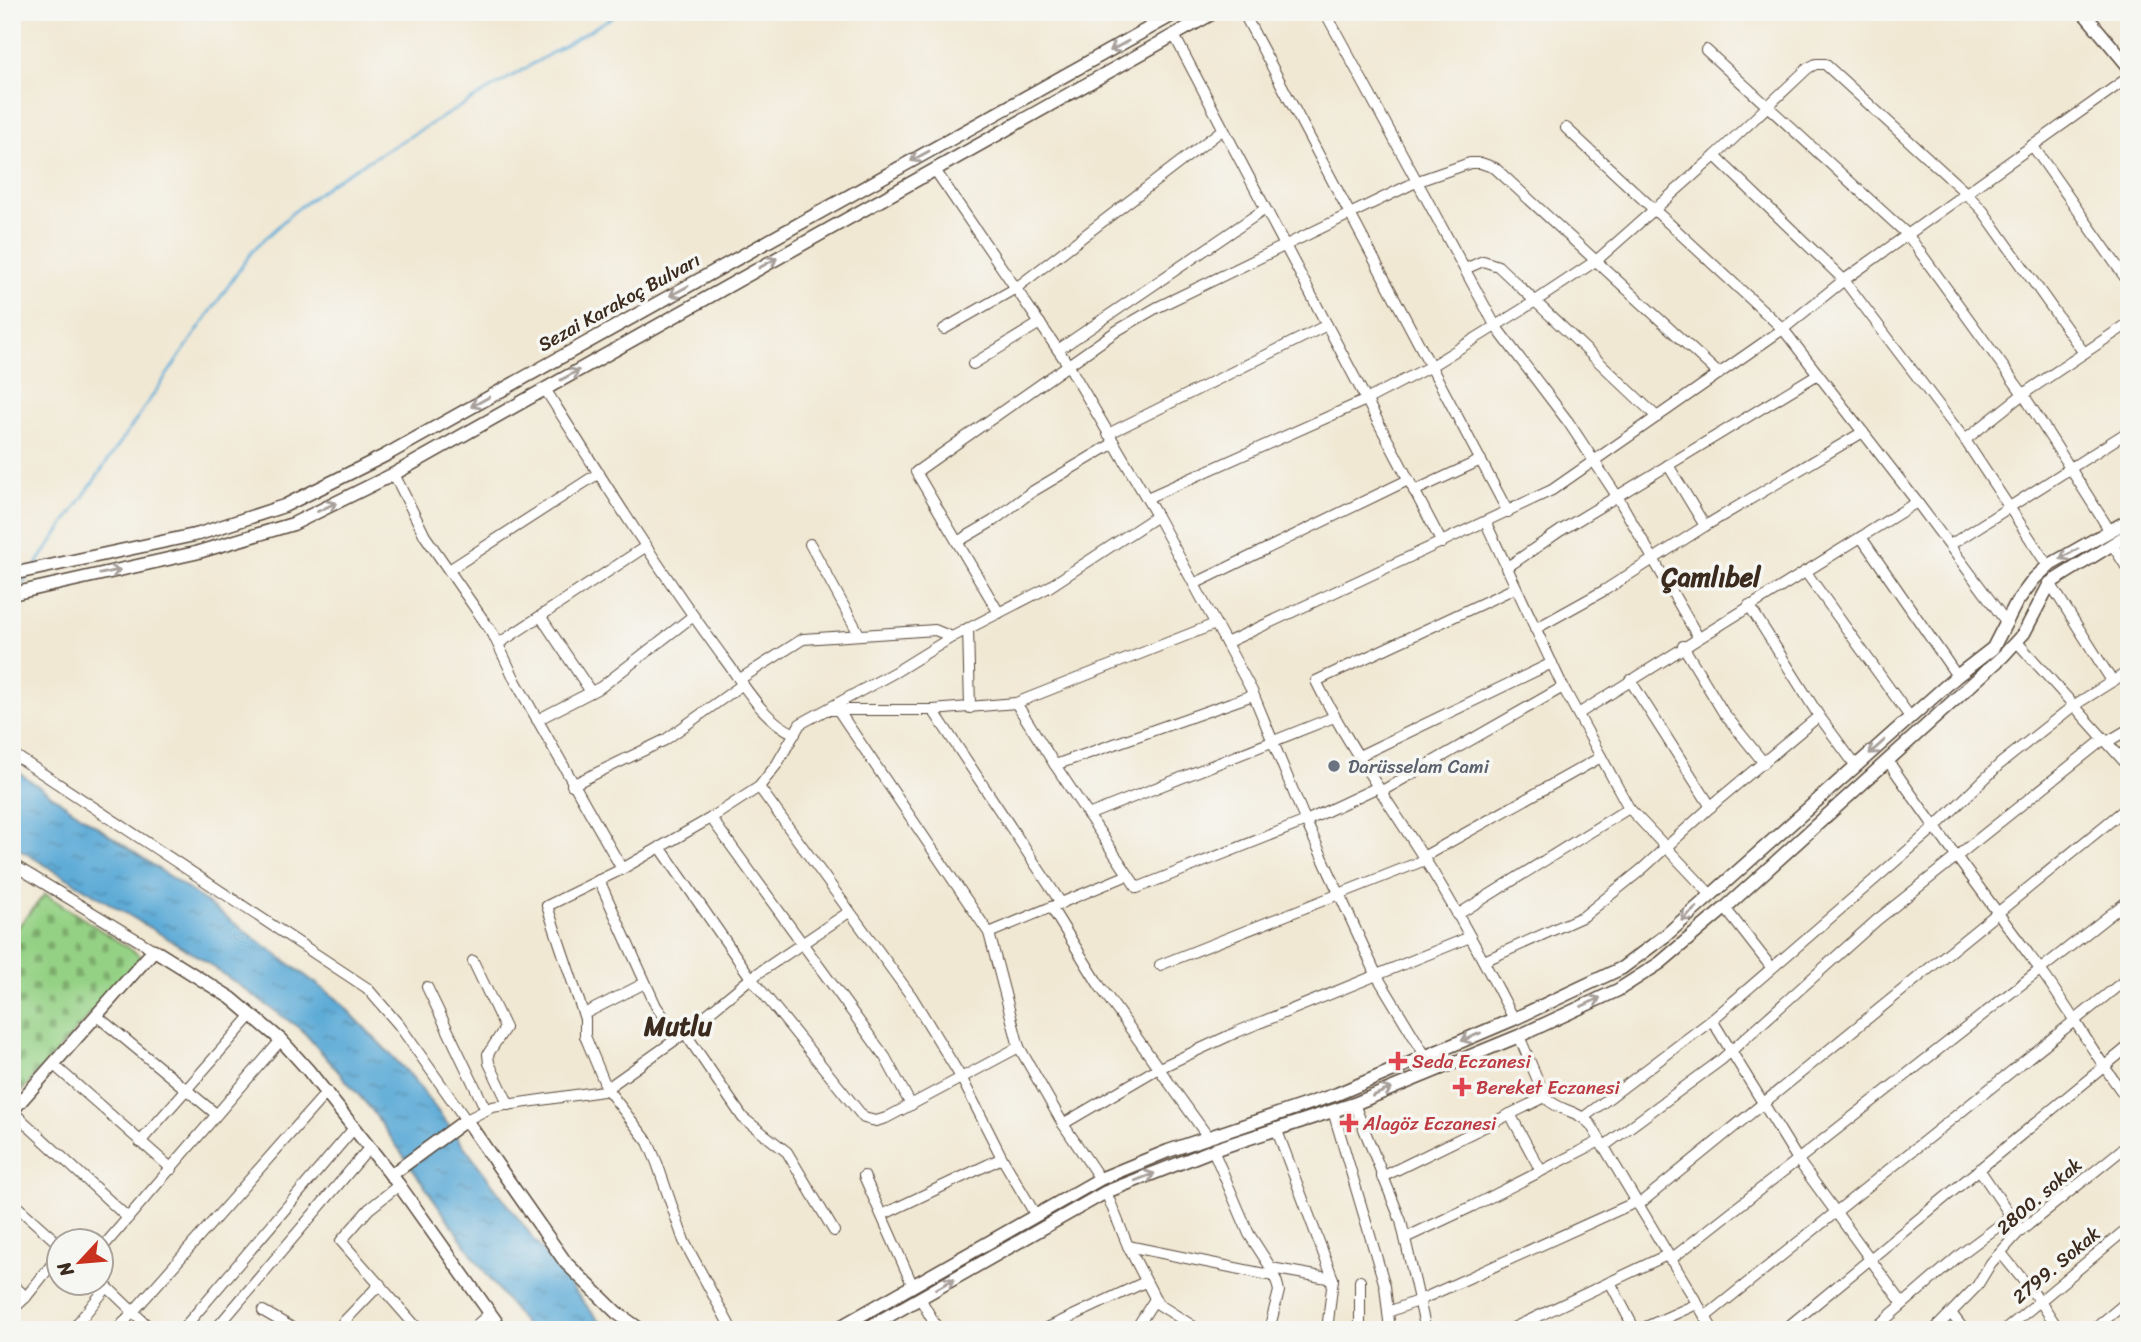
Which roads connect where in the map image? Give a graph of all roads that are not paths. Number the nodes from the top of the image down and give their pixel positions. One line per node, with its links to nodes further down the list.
1 (1178, 12): 82 (main road, Sezai Karakoç Bulvarı, one-way to 82)
2 (1215, 12): 6 (main road)
3 (1243, 12): 20 (street)
4 (1325, 12): 16 (street)
5 (2083, 12): 8 (main road)
6 (1174, 36): 12 (street); 15 (main road)
7 (1706, 50): 10 (street)
8 (2129, 67)
9 (2129, 77): 13 (street)
10 (1768, 108): 14 (street); 17 (street); 21 (street)
11 (1566, 128): 19 (street)
12 (1222, 130): 18 (street); 27 (street)
13 (2032, 145): 17 (street); 26 (street)
14 (1715, 156): 19 (street); 25 (street)
15 (935, 170): 27 (street); 42 (main road, one-way to 15)
16 (1418, 181): 20 (street); 23 (street); 24 (street)
17 (1966, 193): 21 (street); 36 (street)
18 (1265, 209): 22 (street); 35 (street)
19 (1655, 210): 23 (street); 34 (street)
20 (1350, 213): 22 (street); 39 (street)
21 (1907, 234): 25 (street); 43 (street)
22 (1284, 245): 31 (street); 38 (street)
23 (1597, 260): 28 (street); 40 (street)
24 (1465, 269): 28 (street); 32 (street)
25 (1843, 280): 34 (street); 49 (street)
26 (2129, 283)
27 (1016, 288): 29 (street); 33 (street)
28 (1534, 302): 32 (street); 45 (street)
29 (1040, 323): 35 (street); 37 (street)
30 (2129, 323): 36 (street)
31 (1326, 325): 44 (street); 48 (street)
32 (1496, 327): 39 (street); 52 (street)
33 (944, 329)
34 (1783, 329): 40 (street); 41 (street)
35 (1058, 350): 38 (street)
36 (2084, 353): 43 (street)
37 (973, 364)
38 (1069, 366): 48 (street); 71 (street)
39 (1431, 366): 44 (street); 51 (street)
40 (1720, 374): 45 (street)
41 (1818, 374): 47 (street); 53 (street)
42 (545, 388): 55 (street); 56 (main road)
43 (2023, 394): 49 (street); 54 (street)
44 (1366, 400): 57 (street); 60 (street)
45 (1657, 417): 52 (street)
46 (2129, 431): 54 (street)
47 (1863, 432): 61 (street); 67 (street)
48 (1108, 433): 50 (street)
49 (1965, 440): 62 (street)
50 (1114, 443): 60 (street); 71 (street)
51 (1481, 460): 58 (street); 63 (street)
52 (1593, 460): 59 (street); 63 (street)
53 (1668, 465): 59 (street); 67 (street)
54 (2069, 468): 62 (street); 70 (street)
55 (599, 473): 75 (street); 79 (street)
56 (394, 474): 79 (street); 86 (main road, one-way to 56)
57 (1408, 480): 58 (street); 84 (street)
58 (1414, 491): 72 (street)
59 (1617, 496): 76 (street); 78 (street)
60 (1146, 498): 64 (street)
61 (1917, 502): 69 (street); 74 (street)
62 (2010, 506): 74 (street); 77 (street)
63 (1508, 512): 66 (street)
64 (1157, 516): 84 (street); 88 (street)
65 (2129, 520): 70 (main road)
66 (1486, 523): 72 (street); 78 (street)
67 (1705, 526): 76 (street)
68 (2129, 534): 70 (main road)
69 (1861, 537): 80 (street); 104 (street)
70 (2111, 537): 77 (main road, one-way to 77); 81 (street); 83 (main road)
71 (957, 542): 88 (street)
72 (1442, 543): 99 (street)
73 (810, 544): 95 (street)
74 (1950, 545): 92 (street)
75 (645, 547): 89 (street); 90 (street)
76 (1653, 560): 94 (street); 97 (street)
77 (2048, 566): 92 (main road)
78 (1506, 568): 85 (street)
79 (449, 570): 100 (street)
80 (1805, 571): 87 (street); 120 (street)
81 (2129, 571)
82 (14, 574)
83 (2050, 583): 98 (main road); 106 (street)
84 (1194, 584): 91 (street)
85 (1515, 588): 94 (street); 119 (street)
86 (12, 594)
87 (1749, 605): 97 (street); 118 (street)
88 (999, 613): 93 (street)
89 (693, 616): 107 (street); 109 (street)
90 (541, 617): 100 (street); 109 (street)
91 (1215, 624): 99 (street); 111 (street)
92 (2007, 624): 104 (main road)
93 (968, 628): 96 (street); 113 (street)
94 (1535, 629): 102 (street)
95 (859, 634): 96 (street); 107 (street)
96 (952, 637): 114 (street)
97 (1698, 637): 101 (street)
98 (2017, 642): 112 (street); 129 (main road)
99 (1226, 643): 110 (street)
100 (498, 645): 121 (street)
101 (1683, 646): 105 (street); 130 (street)
102 (1552, 663): 108 (street); 127 (street)
103 (2129, 671): 106 (street)
104 (1957, 676): 120 (main road)
105 (1630, 680): 117 (street); 138 (street)
106 (2112, 681): 112 (street)
107 (742, 682): 123 (street); 134 (street)
108 (1563, 687): 117 (street); 136 (street)
109 (591, 692): 121 (street)
110 (1253, 695): 125 (street); 131 (street)
111 (1016, 704): 113 (street); 131 (street)
112 (2073, 706): 124 (street); 143 (street)
113 (970, 708): 116 (street)
114 (826, 710): 115 (street); 123 (street)
115 (838, 710): 116 (street); 161 (street)
116 (933, 710): 155 (street)
117 (1578, 713): 128 (street)
118 (1819, 716): 130 (street); 132 (street)
119 (1334, 717): 125 (street); 127 (street)
120 (1910, 717): 132 (main road, one-way to 132)
121 (537, 720): 134 (street)
122 (2129, 729): 124 (street)
123 (795, 734): 135 (street)
124 (2106, 741): 133 (street); 146 (street)
125 (1273, 743): 140 (street); 142 (street)
126 (16, 756): 207 (street)
127 (1359, 756): 136 (street)
128 (1601, 757): 139 (street); 147 (street)
129 (1888, 761): 143 (street); 157 (main road)
130 (1764, 763): 138 (street)
131 (1055, 765): 140 (street)
132 (1856, 766): 153 (main road)
133 (2129, 767)
134 (572, 785): 149 (street)
135 (759, 787): 141 (street); 158 (street)
136 (1380, 789): 142 (street); 147 (street)
137 (2129, 806): 159 (street)
138 (1711, 807): 145 (street)
139 (1629, 808): 145 (street); 160 (street)
140 (1088, 815): 150 (street)
141 (711, 818): 144 (street); 163 (street)
142 (1306, 821): 150 (street); 152 (street)
143 (1934, 828): 146 (street); 168 (street)
144 (660, 847): 149 (street); 172 (street)
145 (1665, 848): 153 (street); 166 (street)
146 (1955, 857): 159 (street); 186 (street)
147 (1424, 858): 152 (street); 160 (street)
148 (12, 864): 164 (street)
149 (622, 869): 151 (street)
150 (1128, 875): 155 (street)
151 (599, 880): 173 (street); 175 (street)
152 (1339, 893): 167 (street); 170 (street)
153 (1711, 895): 178 (main road, one-way to 178)
154 (2129, 900): 169 (street)
155 (1061, 903): 156 (street)
156 (1051, 908): 161 (street); 190 (street)
157 (1725, 908): 168 (street); 182 (main road, one-way to 157)
158 (849, 912): 163 (street); 191 (street)
159 (1995, 912): 169 (street); 197 (street)
160 (1457, 915): 162 (street)
161 (989, 933): 185 (street)
162 (1470, 937): 166 (street); 170 (street)
163 (801, 944): 172 (street); 200 (street)
164 (154, 950): 176 (main road); 177 (main road)
165 (473, 961): 199 (street)
166 (1483, 961): 178 (street)
167 (1160, 965)
168 (1772, 967): 179 (street)
169 (2040, 970): 180 (street); 218 (street)
170 (1377, 976): 187 (street); 190 (street)
171 (2129, 977): 180 (street)
172 (751, 978): 181 (street); 200 (street)
173 (645, 983): 175 (street); 181 (street)
174 (427, 988): 201 (street)
175 (584, 1014): 193 (street)
176 (252, 1015): 183 (main road); 192 (street)
177 (97, 1016): 188 (main road); 192 (street)
178 (1514, 1019): 187 (main road, one-way to 187)
179 (1712, 1020): 186 (street); 206 (street)
180 (2074, 1020): 189 (street); 229 (street)
181 (682, 1036): 193 (street); 235 (street)
182 (1518, 1036): 195 (street); 198 (main road, one-way to 182)
183 (281, 1040): 194 (main road); 204 (street)
184 (2129, 1046): 189 (street)
185 (1019, 1047): 191 (street); 208 (street)
186 (1732, 1050): 197 (street); 213 (street)
187 (1426, 1057): 211 (main road)
188 (54, 1065): 202 (main road); 212 (street)
189 (2103, 1067): 196 (street); 220 (street)
190 (1159, 1068): 208 (street); 211 (street)
191 (962, 1079): 200 (street); 217 (street)
192 (185, 1089): 204 (street); 212 (street)
193 (607, 1089): 199 (street); 283 (street)
194 (327, 1093): 209 (main road); 264 (street)
195 (1545, 1097): 205 (street); 206 (street)
196 (2129, 1101)
197 (1762, 1103): 218 (street); 228 (street)
198 (1354, 1104): 203 (main road); 224 (street)
199 (509, 1105): 201 (street)
200 (911, 1105)
201 (486, 1110): 207 (street)
202 (12, 1111): 233 (street)
203 (1334, 1111): 210 (main road); 266 (street)
204 (216, 1114): 219 (street)
205 (1510, 1114): 221 (street); 224 (street)
206 (1584, 1118): 213 (street)
207 (461, 1124): 222 (main road); 282 (main road)
208 (1063, 1124): 225 (street)
209 (355, 1127): 215 (main road); 275 (street)
210 (1276, 1128): 216 (main road); 246 (street)
211 (1208, 1137): 225 (main road)
212 (140, 1142): 219 (street)
213 (1602, 1144): 221 (street); 228 (street)
214 (2129, 1144): 236 (street, 2800. sokak)
215 (370, 1147): 222 (main road); 276 (street)
216 (1213, 1150): 226 (main road, one-way to 216); 245 (street)
217 (1002, 1158): 230 (street); 231 (street)
218 (1798, 1160): 229 (street); 242 (street)
219 (172, 1169): 233 (street)
220 (1979, 1169): 232 (street); 243 (street)
221 (1541, 1171): 239 (street)
222 (397, 1176): 251 (street); 268 (main road)
223 (864, 1176): 231 (street)
224 (1382, 1177): 239 (street)
225 (1100, 1179): 230 (main road)
226 (1106, 1192): 240 (street); 256 (main road, one-way to 226)
227 (12, 1202): 237 (street)
228 (1637, 1204): 242 (street); 258 (street)
229 (1835, 1213): 243 (street); 269 (street)
230 (1035, 1214): 252 (main road)
231 (882, 1215): 252 (street)
232 (2012, 1216): 236 (street); 262 (street)
233 (128, 1218): 238 (street)
234 (2129, 1227): 260 (street, 2799. Sokak)
235 (834, 1231)
236 (2021, 1231): 241 (street, 2800. sokak)
237 (46, 1232)
238 (116, 1232)
239 (1405, 1238): 258 (street)
240 (1128, 1246): 245 (street); 248 (street)
241 (2001, 1253): 260 (street); 267 (street, 2800. sokak)
242 (1669, 1258): 249 (street); 261 (street)
243 (1870, 1259): 262 (street); 296 (street)
244 (46, 1272): 255 (street)
245 (1273, 1272): 246 (street); 288 (street)
246 (1333, 1279): 289 (street)
247 (1360, 1281): 290 (street)
248 (1145, 1282): 257 (street); 271 (street)
249 (1610, 1282): 293 (street); 294 (street)
250 (12, 1284): 255 (street)
251 (380, 1284): 278 (street); 279 (street)
252 (912, 1284): 284 (main road)
253 (96, 1296): 272 (street)
254 (116, 1296): 264 (street)
255 (26, 1297): 263 (street)
256 (920, 1298): 270 (main road); 285 (street)
257 (1155, 1299): 286 (street); 287 (street)
258 (1420, 1300): 266 (street); 292 (street)
259 (2129, 1300): 302 (street)
260 (2040, 1301): 300 (street, 2799. Sokak); 301 (street)
261 (1697, 1304): 269 (street); 294 (street)
262 (1903, 1304): 297 (street)
263 (12, 1310)
264 (133, 1311): 273 (street); 274 (street)
265 (263, 1311): 277 (street)
266 (1388, 1312): 291 (street)
267 (1951, 1313): 298 (street, 2800. sokak); 299 (street)
268 (489, 1314): 280 (street); 281 (main road)
269 (1705, 1317): 295 (street)
270 (866, 1329)
271 (1047, 1329)
272 (72, 1330)
273 (117, 1330)
274 (152, 1330)
275 (182, 1330)
276 (215, 1330)
277 (296, 1330)
278 (336, 1330)
279 (419, 1330)
280 (471, 1330)
281 (502, 1330)
282 (641, 1330)
283 (733, 1330)
284 (835, 1330)
285 (938, 1330)
286 (1137, 1330)
287 (1199, 1330)
288 (1269, 1330)
289 (1326, 1330)
290 (1360, 1330)
291 (1390, 1330)
292 (1426, 1330)
293 (1509, 1330)
294 (1637, 1330)
295 (1713, 1330)
296 (1784, 1330)
297 (1873, 1330)
298 (1934, 1330)
299 (1964, 1330)
300 (2005, 1330)
301 (2059, 1330)
302 (2093, 1330)

